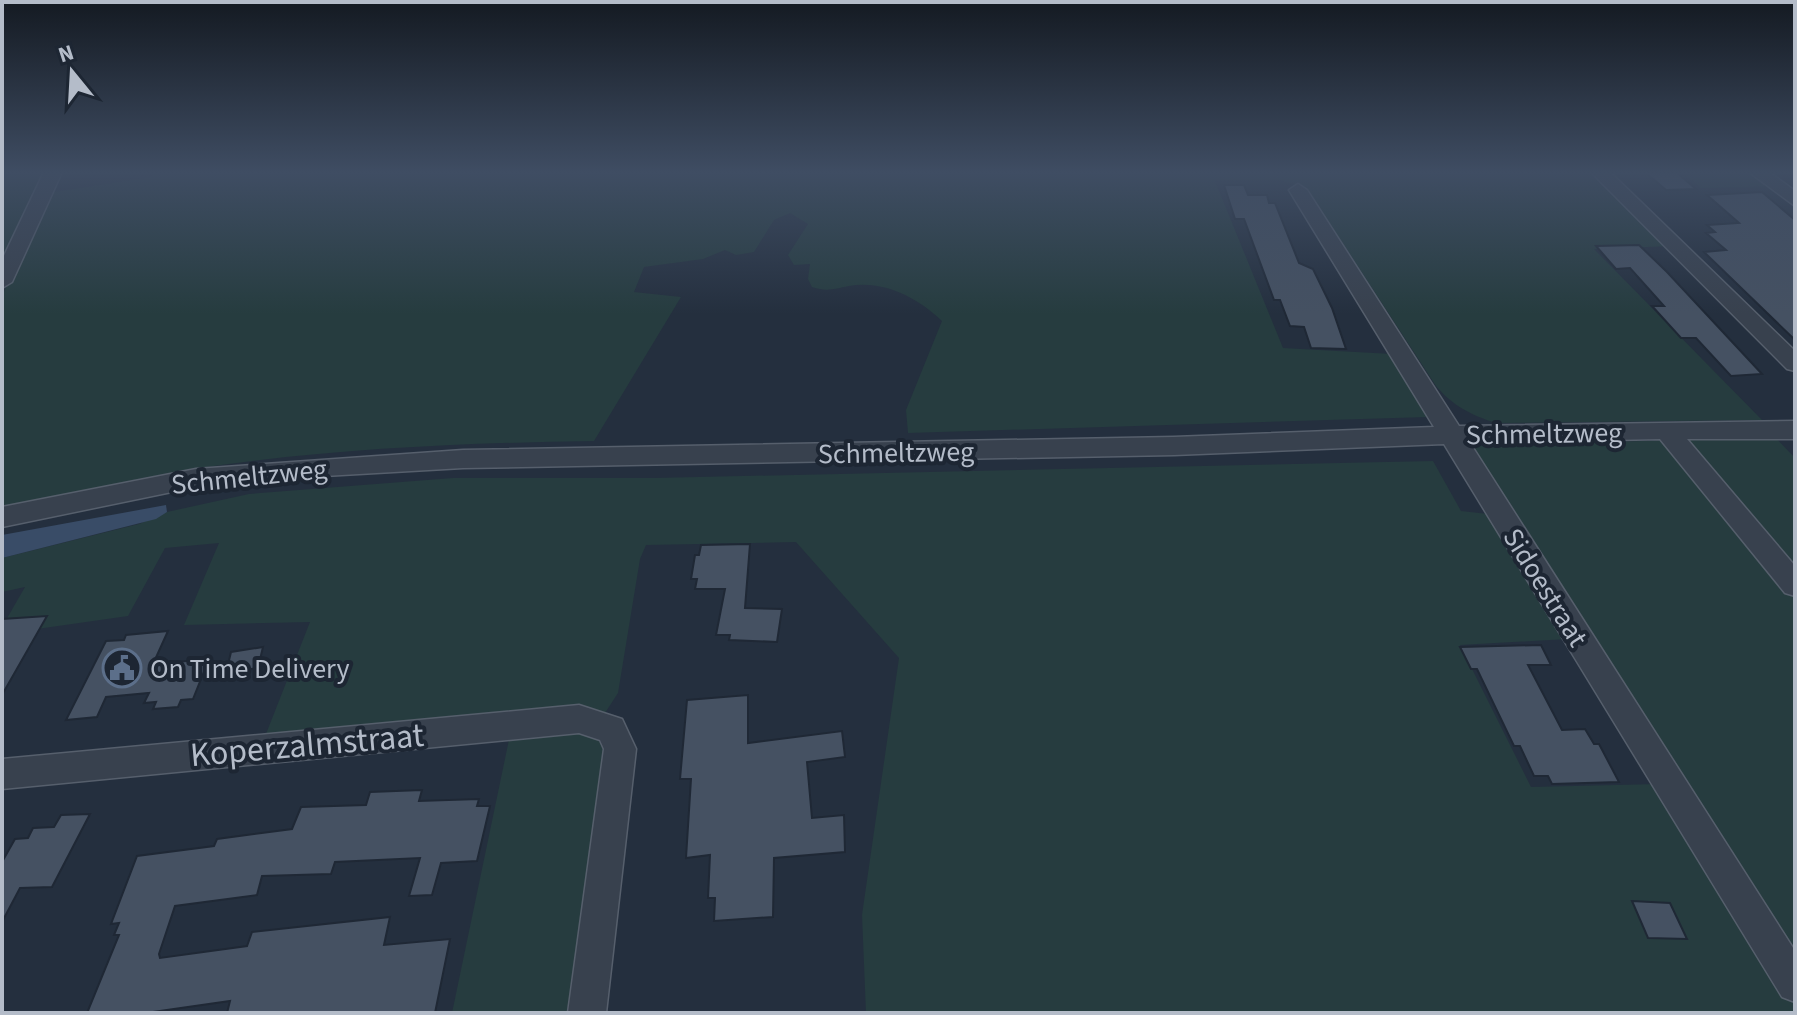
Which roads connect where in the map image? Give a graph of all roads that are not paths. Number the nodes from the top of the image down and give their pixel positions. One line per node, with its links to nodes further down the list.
1 (31, 219): 4 (street)
2 (1316, 219): 8 (street, Sidoestraat)
3 (1648, 219): 5 (street)
4 (2, 282)
5 (1795, 364)
6 (1795, 430): 7 (street, Schmeltzweg)
7 (1667, 431): 8 (street, Schmeltzweg); 10 (street)
8 (1452, 436): 9 (street, Schmeltzweg); 12 (street, Sidoestraat)
9 (2, 517)
10 (1795, 585)
11 (2, 774): 13 (street, Koperzalmstraat)
12 (1795, 984)
13 (587, 1013)

